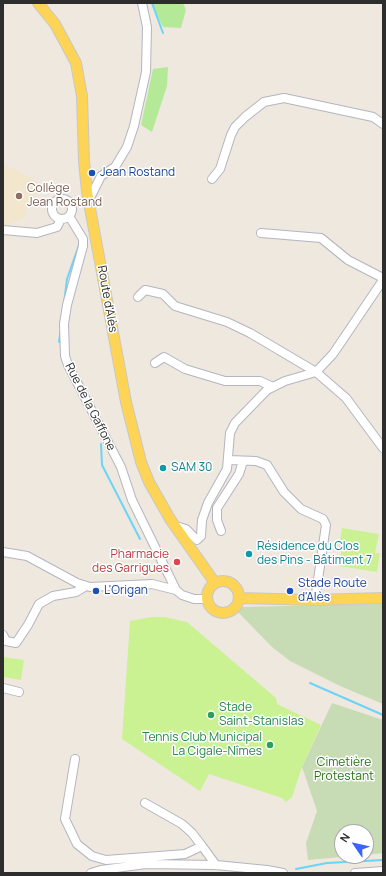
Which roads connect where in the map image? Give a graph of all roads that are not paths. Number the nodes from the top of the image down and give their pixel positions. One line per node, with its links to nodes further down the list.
1 (38, 3): 5 (main road, Route d'Alès)
2 (142, 3): 5 (street)
3 (383, 124): 4 (street)
4 (212, 179)
5 (89, 200): 16 (main road, Route d'Alès)
6 (3, 230): 21 (street, Rue de la Gaffone)
7 (261, 233): 8 (street)
8 (383, 279): 11 (street)
9 (138, 297): 11 (street)
10 (155, 363): 12 (street)
11 (316, 372): 12 (street); 13 (street)
12 (273, 387): 14 (street)
13 (383, 448)
14 (229, 460): 15 (street); 16 (street)
15 (243, 460): 17 (street); 25 (street)
16 (176, 526): 19 (main road, Route d'Alès)
17 (222, 531)
18 (3, 552): 20 (street)
19 (215, 583): 22 (main road); 24 (main road)
20 (86, 586): 21 (street); 26 (street)
21 (176, 590): 24 (street)
22 (239, 598): 24 (main road); 25 (main road)
23 (383, 598): 25 (main road)
24 (207, 599)
25 (315, 600)
26 (3, 635)
27 (3, 688): 28 (street)
28 (20, 692)
29 (76, 759): 31 (street)
30 (146, 804): 31 (street)
31 (202, 846): 32 (street)
32 (216, 865): 33 (street); 36 (street)
33 (257, 871): 34 (street)
34 (267, 871): 37 (street)
35 (382, 871): 38 (street)
36 (91, 873)
37 (283, 873)
38 (355, 873)

